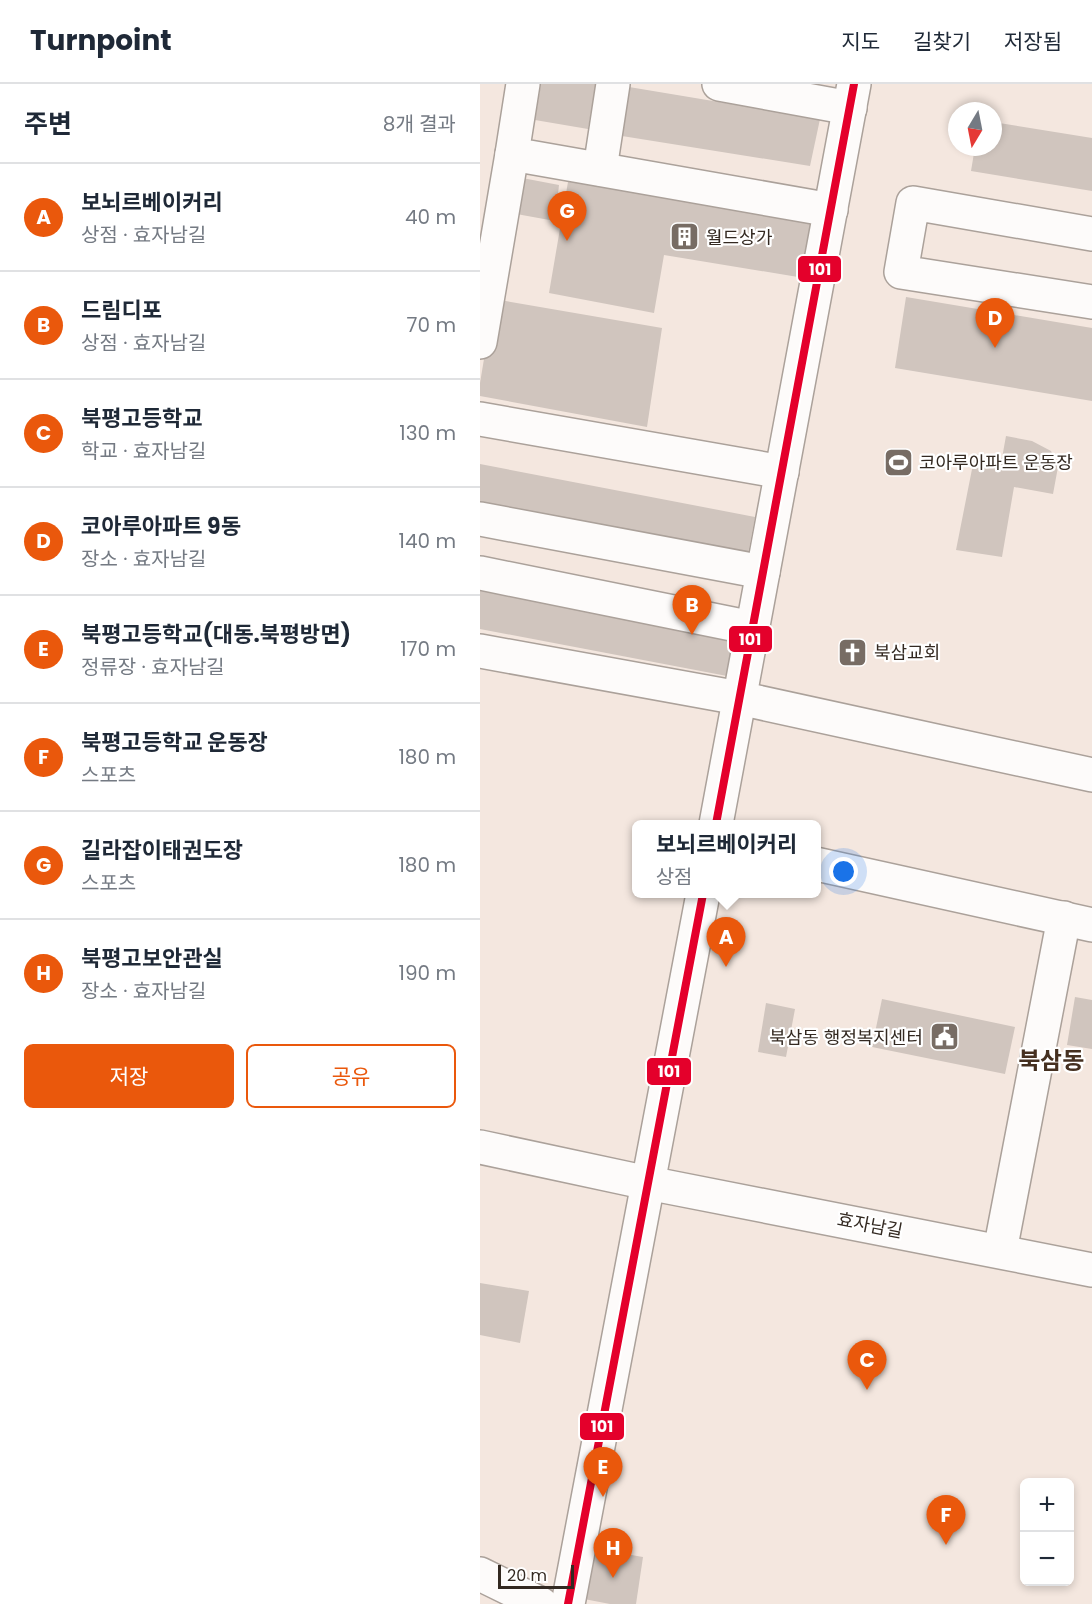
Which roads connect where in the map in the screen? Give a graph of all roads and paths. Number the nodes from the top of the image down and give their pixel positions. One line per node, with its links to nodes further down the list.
1 (523, 84): 5 (street)
2 (614, 84): 6 (street)
3 (719, 84): 4 (street)
4 (852, 96): 7 (street)
5 (512, 154): 6 (street); 10 (street)
6 (600, 169): 7 (street)
7 (831, 210): 12 (street)
8 (1092, 234): 9 (street)
9 (1092, 302)
10 (480, 342)
11 (480, 419): 12 (street)
12 (782, 472): 14 (street)
13 (480, 519): 14 (street)
14 (763, 572): 16 (street)
15 (480, 573): 16 (street)
16 (753, 628): 18 (street)
17 (480, 651): 18 (street)
18 (739, 698): 19 (street); 20 (street)
19 (1092, 775)
20 (717, 820)
21 (821, 865): 23 (street)
22 (702, 898): 25 (street)
23 (1078, 921): 26 (street)
24 (480, 1147): 25 (street, 효자남길)
25 (648, 1183): 26 (street, 효자남길); 30 (street)
26 (1000, 1251): 27 (street, 효자남길)
27 (1092, 1270)
28 (480, 1574): 29 (street)
29 (541, 1604)
30 (568, 1604)

